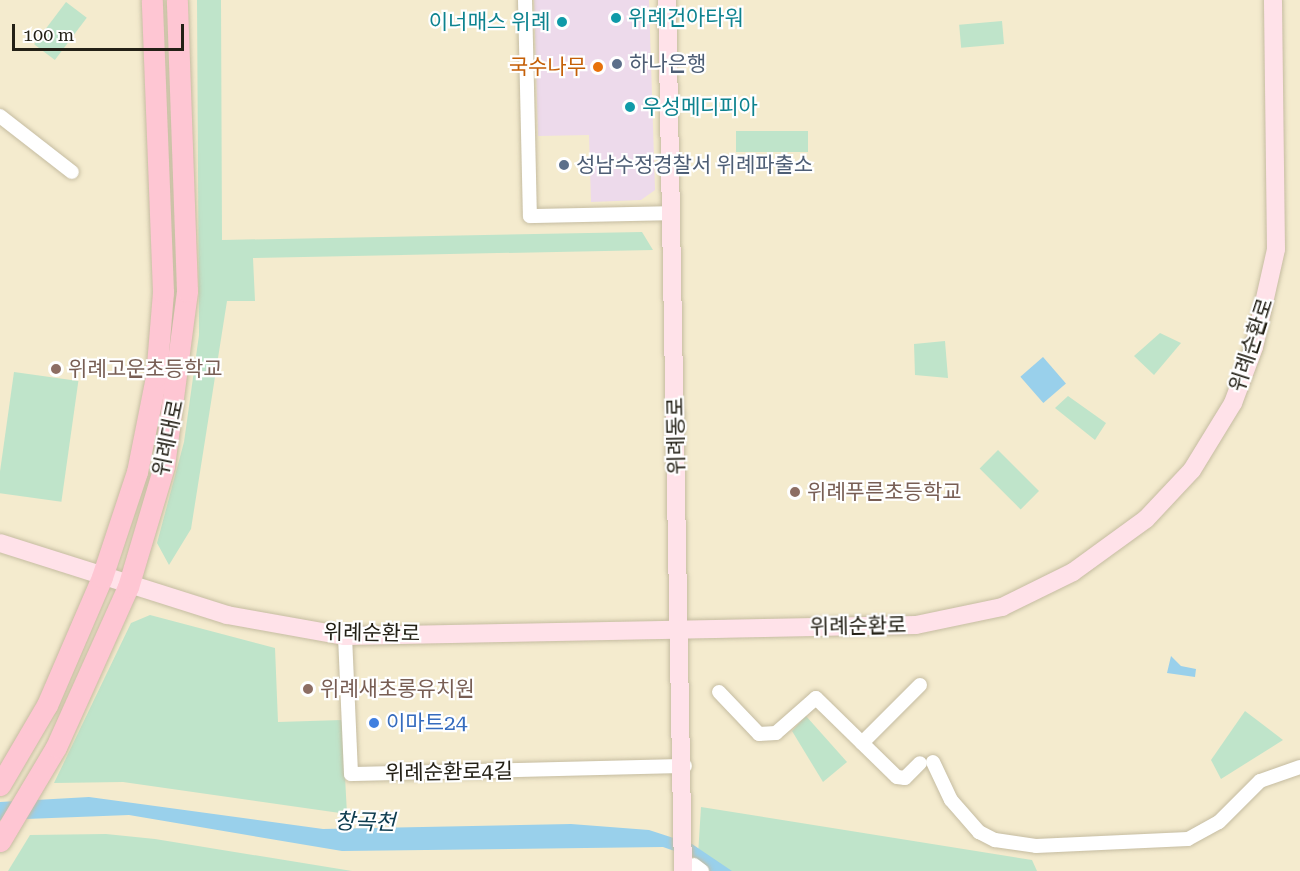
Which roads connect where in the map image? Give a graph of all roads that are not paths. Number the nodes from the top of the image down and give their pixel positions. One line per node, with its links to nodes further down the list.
1 (152, 0): 10 (main road, 위례대로)
2 (177, 0): 11 (main road, 위례대로)
3 (525, 0): 8 (street)
4 (668, 0): 8 (street, 위례동로)
5 (1273, 0): 12 (street, 위례순환로)
6 (0, 117): 7 (street)
7 (72, 172)
8 (672, 213): 12 (street, 위례동로)
9 (0, 543): 10 (street, 위례순환로)
10 (102, 578): 11 (street, 위례순환로); 19 (main road, 위례대로)
11 (129, 587): 13 (street, 위례순환로); 20 (main road, 위례대로)
12 (682, 629): 13 (street, 위례순환로); 17 (street, 위례동로)
13 (345, 636): 17 (street, 위례순환로4길)
14 (920, 685): 16 (street)
15 (719, 692): 16 (street)
16 (862, 743): 18 (street)
17 (685, 766): 21 (street, 위례동로)
18 (1300, 767)
19 (0, 785)
20 (0, 841)
21 (693, 869)

